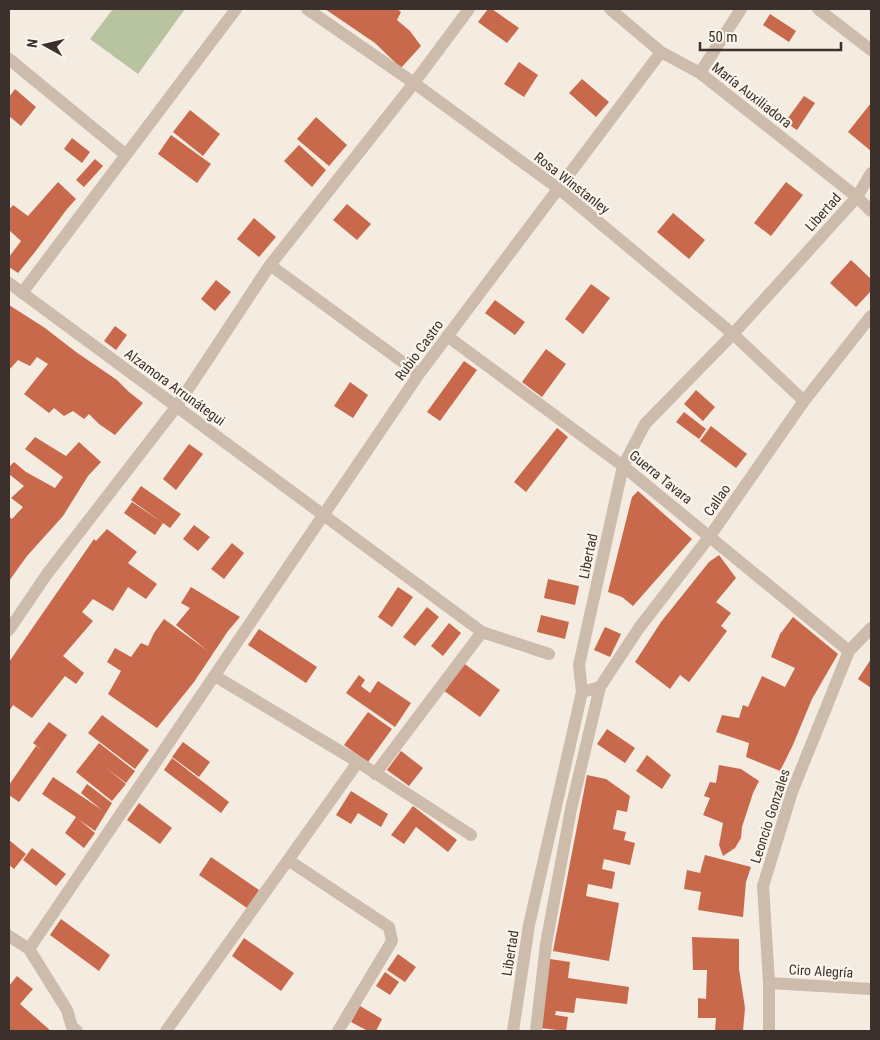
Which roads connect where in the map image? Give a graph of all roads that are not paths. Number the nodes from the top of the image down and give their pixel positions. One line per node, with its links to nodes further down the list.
1 (236, 9): 12 (street)
2 (307, 9): 11 (street, Rosa Winstanley)
3 (469, 9): 11 (street)
4 (610, 9): 8 (street, María Auxiliadora)
5 (741, 9): 10 (street)
6 (818, 9): 7 (street)
7 (871, 50)
8 (661, 52): 10 (street, María Auxiliadora); 14 (street, Rubio Castro)
9 (9, 59): 12 (street)
10 (700, 73): 15 (street, María Auxiliadora)
11 (414, 83): 14 (street, Rosa Winstanley); 17 (street)
12 (126, 155): 19 (street)
13 (871, 173): 15 (street, Libertad)
14 (559, 190): 21 (street, Rosa Winstanley); 22 (street, Rubio Castro)
15 (857, 197): 16 (street, María Auxiliadora); 21 (street, Libertad)
16 (871, 211)
17 (270, 266): 23 (street); 25 (street)
18 (9, 283): 19 (street, Alzamora Arrunátegui)
19 (22, 294): 25 (street, Alzamora Arrunátegui)
20 (871, 316): 24 (street, Callao)
21 (733, 334): 24 (street, Rosa Winstanley); 26 (street, Libertad)
22 (447, 336): 23 (street, Rubio Castro); 26 (street, Guerra Tavara)
23 (419, 374): 27 (street, Rubio Castro)
24 (804, 401): 28 (street, Callao)
25 (177, 406): 27 (street, Alzamora Arrunátegui); 30 (street)
26 (623, 466): 28 (street, Guerra Tavara); 36 (street, Libertad)
27 (322, 515): 31 (street, Alzamora Arrunátegui); 34 (street, Rubio Castro)
28 (710, 536): 32 (street, Guerra Tavara); 35 (street, Callao)
29 (871, 628): 32 (street, Leoncio Gonzales)
30 (9, 630)
31 (482, 632): 33 (street, Alzamora Arrunátegui); 38 (street)
32 (849, 651): 43 (street, Leoncio Gonzales)
33 (548, 654)
34 (215, 676): 37 (street); 42 (street, Rubio Castro)
35 (600, 688): 36 (street); 49 (street)
36 (582, 692): 48 (street, Libertad)
37 (358, 762): 38 (street); 40 (street)
38 (375, 774): 39 (street)
39 (471, 835)
40 (288, 860): 46 (street); 47 (street)
41 (9, 936): 42 (street)
42 (29, 949): 45 (street)
43 (769, 983): 44 (street, Ciro Alegría); 50 (street, Leoncio Gonzales)
44 (871, 989)
45 (73, 1030)
46 (166, 1031)
47 (338, 1031)
48 (513, 1031)
49 (536, 1031)
50 (769, 1031)

